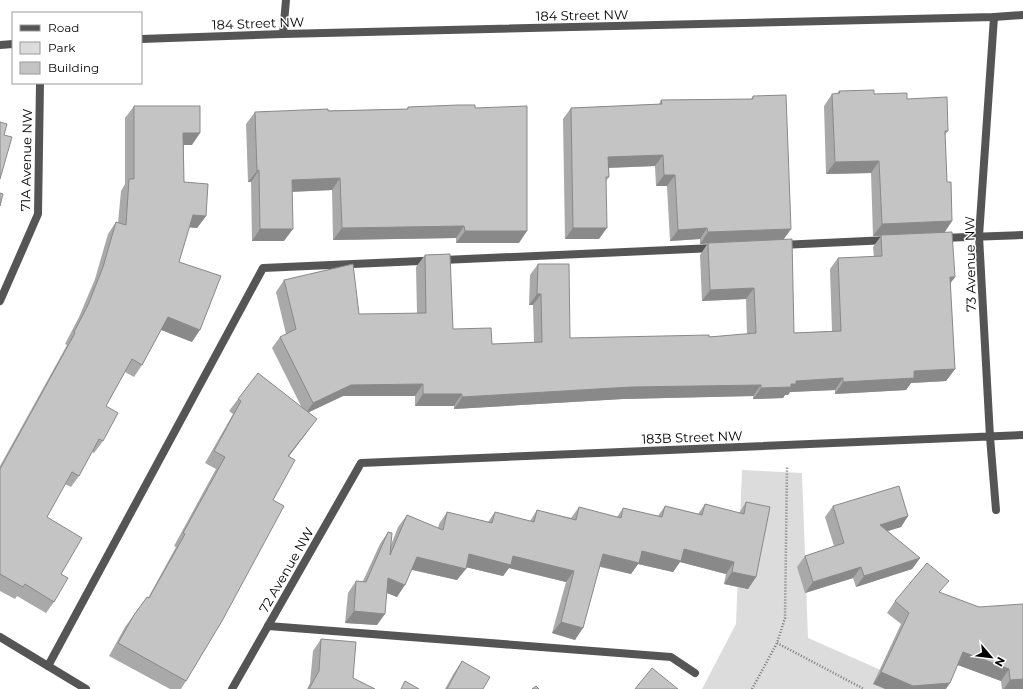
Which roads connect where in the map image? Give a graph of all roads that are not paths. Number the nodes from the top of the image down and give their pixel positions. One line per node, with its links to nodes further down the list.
1 (286, 0): 4 (street)
2 (1023, 15): 3 (street, 184 Street NW)
3 (994, 17): 4 (street, 184 Street NW); 10 (street, 73 Avenue NW)
4 (283, 34): 5 (street, 184 Street NW)
5 (142, 39)
6 (0, 44): 7 (street)
7 (12, 44)
8 (40, 84): 15 (street, 71A Avenue NW)
9 (1023, 235): 10 (street)
10 (979, 236): 11 (street); 17 (street, 73 Avenue NW)
11 (931, 238)
12 (900, 240): 13 (street)
13 (772, 245)
14 (725, 248): 22 (street)
15 (0, 301)
16 (1023, 435): 17 (street, 183B Street NW)
17 (990, 437): 18 (street, 183B Street NW); 19 (street, 73 Avenue NW)
18 (361, 463): 20 (street, 72 Avenue NW)
19 (996, 510)
20 (268, 626): 23 (street); 25 (street, 72 Avenue NW)
21 (0, 637): 22 (street)
22 (48, 666): 24 (street)
23 (695, 673)
24 (86, 689)
25 (232, 689)

